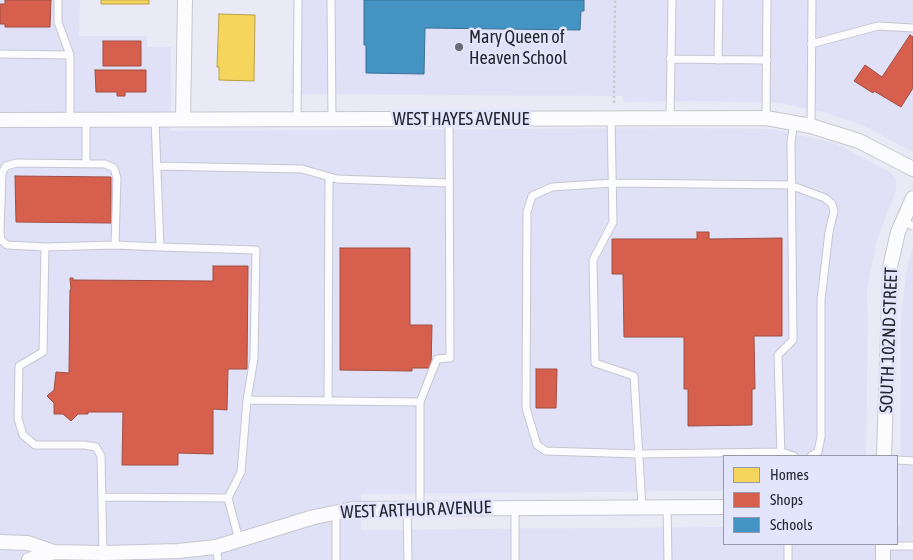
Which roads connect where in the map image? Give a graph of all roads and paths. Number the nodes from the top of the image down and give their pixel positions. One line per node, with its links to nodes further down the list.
1 (58, 0): 13 (lane)
2 (185, 0): 22 (street)
3 (298, 0): 23 (lane)
4 (331, 0): 24 (lane)
5 (615, 0): 17 (path)
6 (672, 0): 14 (lane)
7 (719, 0): 15 (lane)
8 (767, 0): 16 (lane)
9 (812, 0): 11 (lane)
10 (913, 28): 11 (lane)
11 (811, 44): 30 (lane)
12 (0, 54): 13 (lane)
13 (70, 55): 27 (lane)
14 (670, 59): 15 (lane); 19 (lane)
15 (718, 60): 16 (lane)
16 (767, 60): 20 (lane)
17 (614, 97)
18 (611, 118): 19 (street, WEST HAYES AVENUE); 25 (street, WEST HAYES AVENUE); 36 (lane)
19 (670, 118): 20 (street, WEST HAYES AVENUE)
20 (766, 118): 29 (street, WEST HAYES AVENUE)
21 (155, 119): 22 (street, WEST HAYES AVENUE); 28 (street, WEST HAYES AVENUE); 32 (lane)
22 (183, 119): 23 (street, WEST HAYES AVENUE)
23 (297, 119): 24 (street, WEST HAYES AVENUE)
24 (332, 119): 25 (street, WEST HAYES AVENUE)
25 (449, 119): 35 (lane)
26 (0, 120): 27 (street, WEST HAYES AVENUE)
27 (70, 120): 28 (street, WEST HAYES AVENUE)
28 (86, 120): 31 (lane)
29 (794, 122): 30 (street, WEST HAYES AVENUE); 37 (lane)
30 (811, 126): 33 (street, WEST HAYES AVENUE)
31 (86, 164): 40 (lane); 41 (lane)
32 (157, 166): 34 (lane); 42 (lane)
33 (913, 169)
34 (329, 177): 35 (lane); 44 (lane)
35 (448, 183): 45 (lane)
36 (612, 183): 37 (lane); 46 (lane); 46 (lane)
37 (790, 185): 47 (lane); 48 (lane)
38 (913, 198): 39 (street, SOUTH 102ND STREET)
39 (908, 224): 49 (street, SOUTH 102ND STREET)
40 (115, 245): 41 (lane); 42 (lane)
41 (45, 246): 52 (lane)
42 (160, 247): 43 (lane)
43 (247, 400): 44 (lane); 53 (lane)
44 (328, 401): 45 (lane)
45 (420, 402): 57 (lane)
46 (639, 454): 47 (lane); 54 (lane)
47 (781, 454)
48 (813, 455)
49 (884, 455)
50 (898, 460): 51 (lane)
51 (913, 461)
52 (102, 497): 53 (lane); 65 (lane)
53 (228, 498): 60 (lane)
54 (642, 507): 55 (street, WEST ARTHUR AVENUE); 58 (street, WEST ARTHUR AVENUE)
55 (667, 507): 56 (street, WEST ARTHUR AVENUE); 72 (lane)
56 (723, 507)
57 (414, 508): 58 (street, WEST ARTHUR AVENUE); 59 (street, WEST ARTHUR AVENUE); 70 (lane)
58 (515, 508): 71 (lane)
59 (336, 512): 60 (street, WEST ARTHUR AVENUE); 69 (lane)
60 (239, 540): 66 (street, WEST ARTHUR AVENUE)
61 (0, 542): 67 (street, WEST ARTHUR AVENUE)
62 (788, 545): 73 (lane)
63 (913, 546): 64 (lane)
64 (883, 550)
65 (103, 553): 66 (street, WEST ARTHUR AVENUE); 67 (street, WEST ARTHUR AVENUE)
66 (217, 554)
67 (53, 556): 68 (street, WEST ARTHUR AVENUE)
68 (29, 560)
69 (336, 560)
70 (408, 560)
71 (515, 560)
72 (668, 560)
73 (788, 560)

